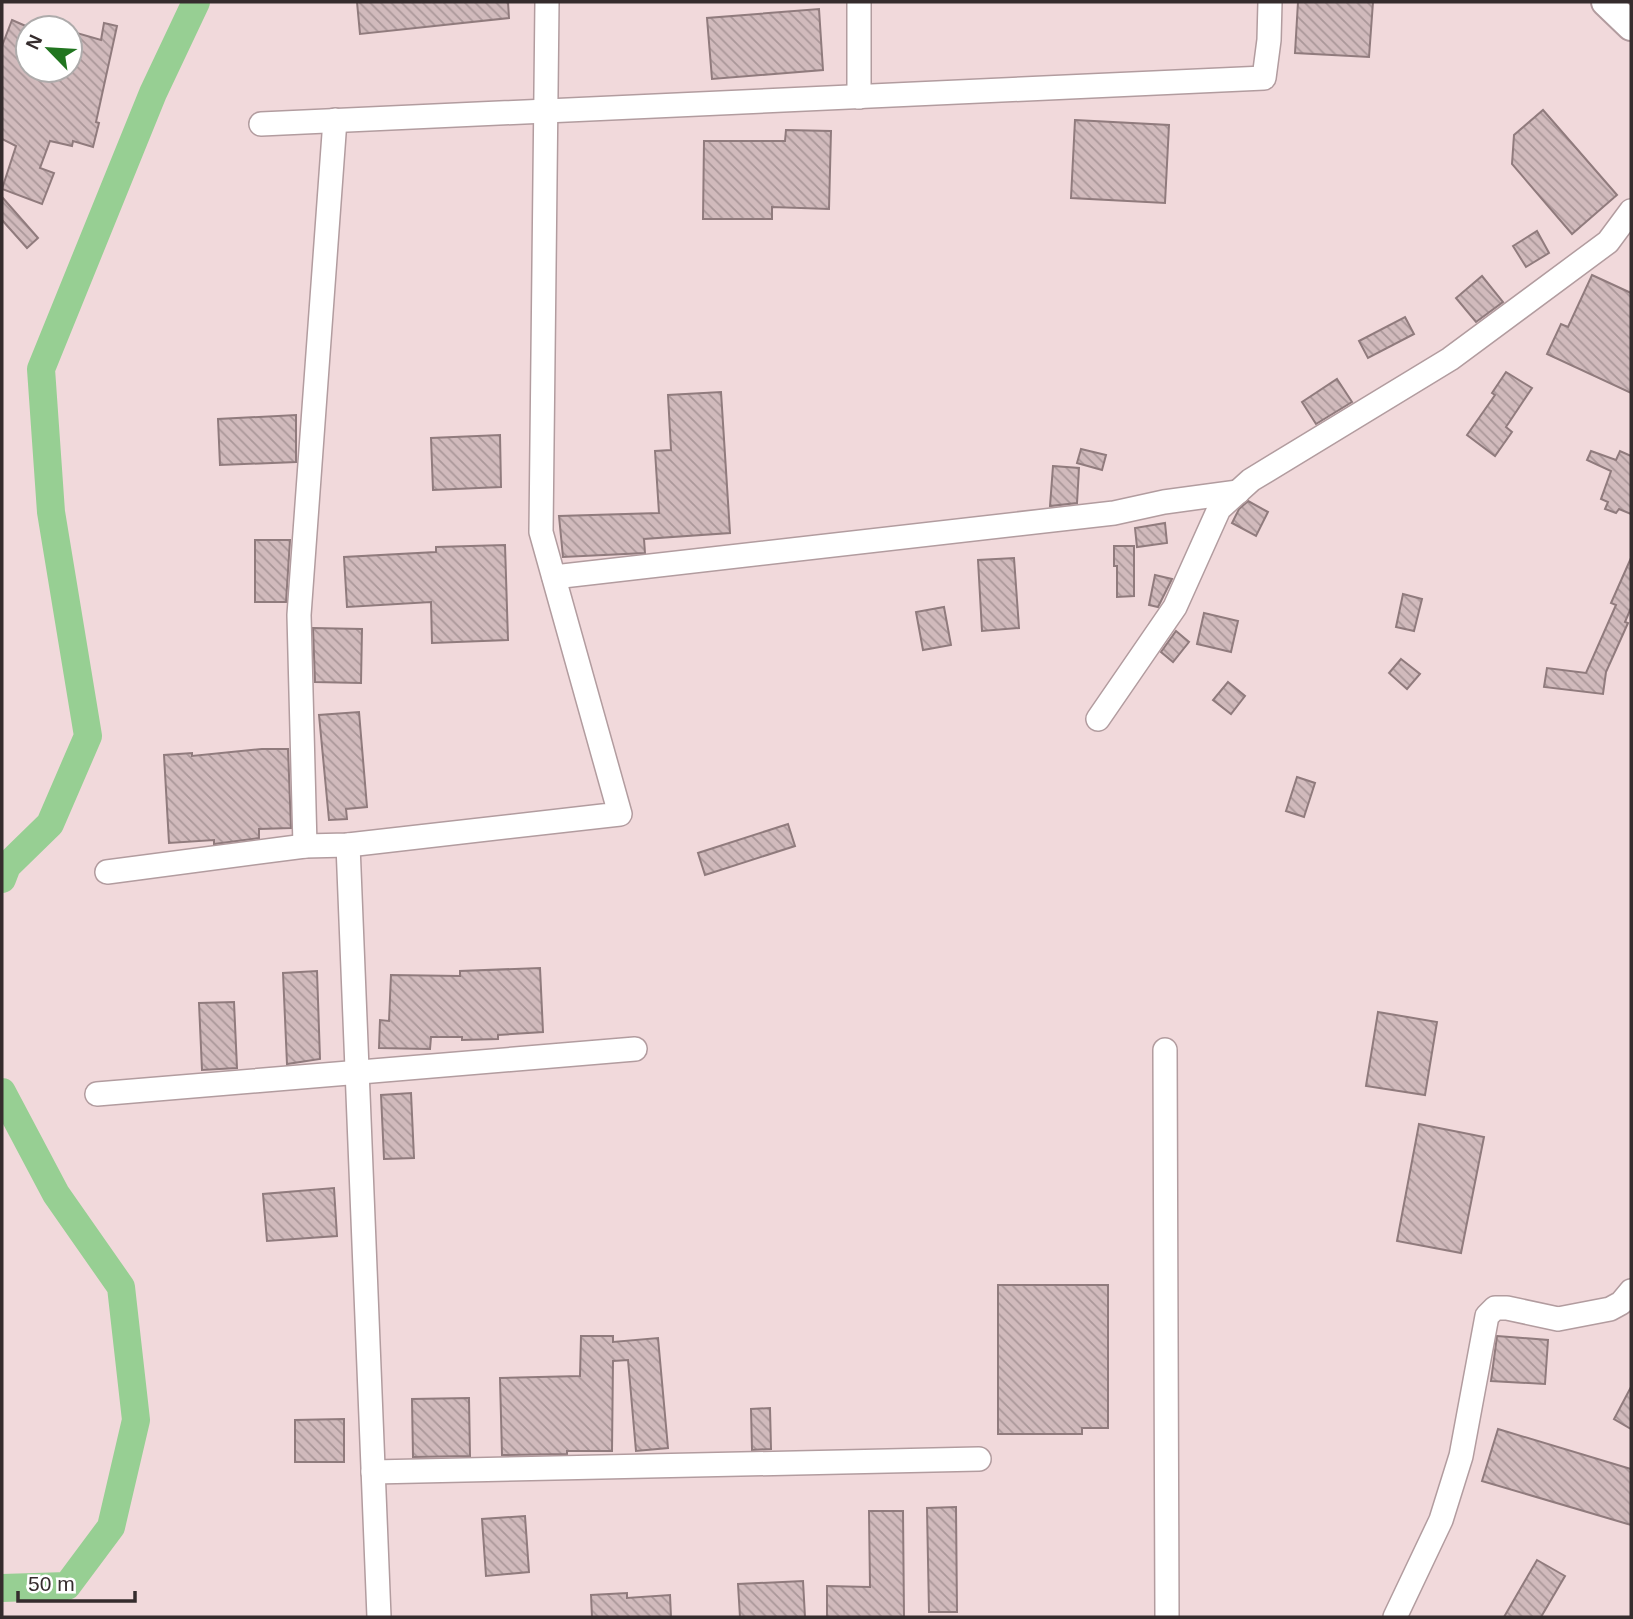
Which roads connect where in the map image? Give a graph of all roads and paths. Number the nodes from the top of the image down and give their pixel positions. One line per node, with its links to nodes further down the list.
1 (547, 2): 7 (street)
2 (859, 2): 6 (street)
3 (1270, 2): 6 (street)
4 (1606, 2): 5 (main road)
5 (1631, 26)
6 (859, 97): 7 (street)
7 (545, 111): 8 (street); 12 (street)
8 (335, 120): 9 (street); 15 (street)
9 (261, 124)
10 (1631, 211): 11 (street)
11 (1238, 492): 12 (street); 13 (street)
12 (554, 577): 14 (street)
13 (1098, 719)
14 (348, 845): 15 (street); 19 (street)
15 (305, 846): 16 (street)
16 (107, 872)
17 (635, 1049): 19 (street)
18 (1165, 1050): 25 (street)
19 (357, 1072): 20 (street); 23 (street)
20 (97, 1094)
21 (1631, 1291): 26 (street)
22 (978, 1459): 23 (street)
23 (373, 1472): 24 (street)
24 (379, 1617)
25 (1167, 1617)
26 (1395, 1617)

